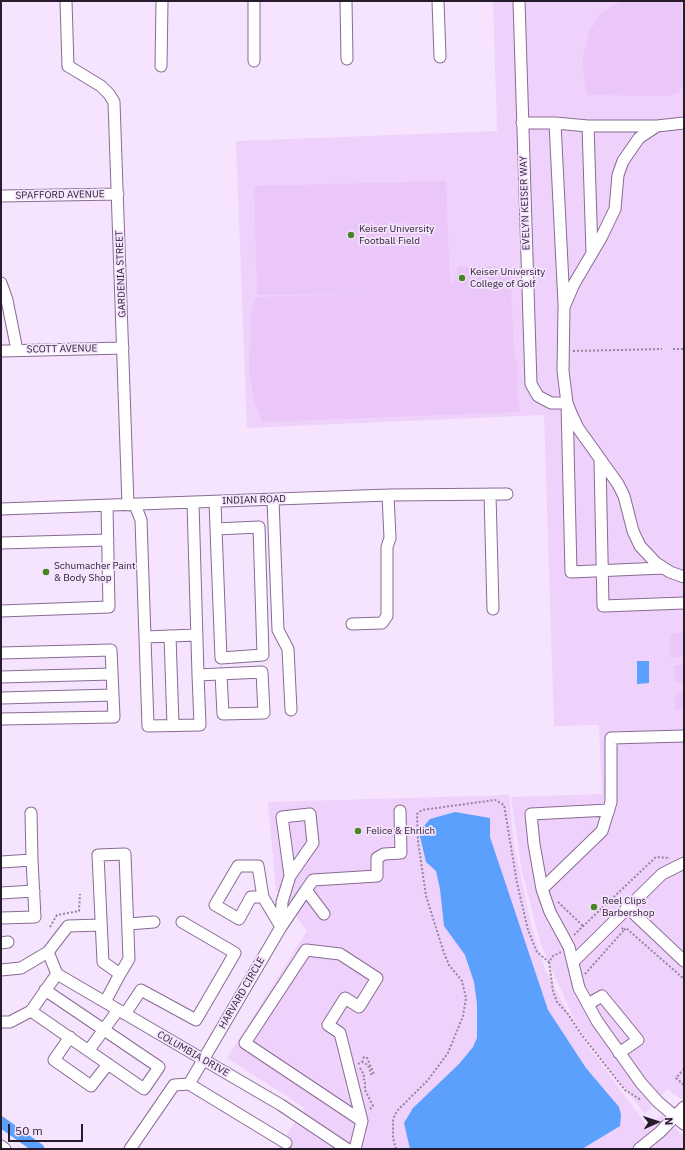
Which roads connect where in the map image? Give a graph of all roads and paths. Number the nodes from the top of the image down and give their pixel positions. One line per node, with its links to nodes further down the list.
1 (66, 1): 16 (street, GARDENIA STREET)
2 (162, 1): 10 (street)
3 (254, 1): 9 (street)
4 (346, 1): 8 (street)
5 (438, 1): 7 (street)
6 (518, 1): 11 (street, EVELYN KEISER WAY)
7 (440, 57)
8 (347, 59)
9 (254, 61)
10 (162, 66)
11 (522, 123): 12 (street); 28 (street, EVELYN KEISER WAY)
12 (555, 123): 14 (street); 20 (street)
13 (684, 123): 15 (street)
14 (588, 126): 15 (street); 18 (street)
15 (657, 126): 18 (street)
16 (118, 194): 17 (street, SPAFFORD AVENUE); 21 (street, GARDENIA STREET)
17 (1, 196)
18 (592, 253): 20 (street)
19 (1, 283): 25 (street)
20 (564, 308): 27 (street)
21 (123, 348): 25 (street, SCOTT AVENUE); 36 (street, GARDENIA STREET)
22 (662, 349): 27 (path)
23 (673, 349): 24 (path)
24 (684, 349)
25 (17, 350): 26 (street, SCOTT AVENUE)
26 (1, 351)
27 (569, 353): 28 (street)
28 (567, 403): 29 (street); 43 (street)
29 (600, 460): 42 (street); 43 (street)
30 (490, 494): 31 (street, INDIAN ROAD); 32 (street, INDIAN ROAD); 46 (street)
31 (507, 494)
32 (388, 495): 33 (street, INDIAN ROAD); 48 (street)
33 (273, 500): 34 (street, INDIAN ROAD); 59 (street)
34 (215, 502): 35 (street, INDIAN ROAD); 39 (street)
35 (193, 503): 36 (street, INDIAN ROAD); 49 (street)
36 (131, 505): 37 (street, INDIAN ROAD); 51 (street, GARDENIA STREET)
37 (107, 506): 38 (street, INDIAN ROAD); 40 (street)
38 (1, 509)
39 (216, 529): 39 (street)
40 (108, 540): 41 (street); 47 (street)
41 (1, 543)
42 (663, 568): 43 (street); 44 (street)
43 (603, 571): 45 (street)
44 (684, 577)
45 (684, 603)
46 (493, 609)
47 (1, 611)
48 (352, 624)
49 (197, 635): 50 (street); 55 (street)
50 (170, 636): 51 (street); 61 (street)
51 (145, 637): 61 (street, GARDENIA STREET)
52 (1, 654): 53 (street)
53 (112, 674): 56 (street); 57 (street)
54 (221, 674): 54 (street); 55 (street)
55 (198, 675): 61 (street)
56 (1, 677)
57 (113, 695): 58 (street); 60 (street)
58 (1, 698)
59 (291, 710)
60 (1, 719)
61 (173, 725)
62 (684, 736): 63 (street)
63 (608, 810): 74 (street); 74 (street)
64 (400, 811): 71 (street)
65 (31, 813): 67 (street)
66 (673, 858): 78 (path)
67 (32, 860): 68 (street); 72 (street)
68 (1, 862)
69 (684, 863): 77 (street)
70 (290, 876): 70 (street); 89 (street)
71 (306, 890): 79 (street); 89 (street, HARVARD CIRCLE)
72 (34, 891): 73 (street); 81 (street)
73 (1, 893)
74 (544, 893): 86 (path); 96 (street)
75 (80, 894): 88 (path)
76 (263, 897): 76 (street); 89 (street)
77 (627, 907): 94 (street); 96 (street)
78 (602, 908): 80 (path); 86 (path)
79 (324, 914)
80 (608, 914)
81 (1, 918)
82 (154, 922): 84 (street)
83 (182, 922): 106 (street)
84 (128, 924): 85 (street); 99 (street)
85 (101, 925): 93 (street); 99 (street)
86 (583, 926): 91 (path)
87 (620, 926): 90 (path)
88 (50, 927)
89 (281, 927): 112 (street, HARVARD CIRCLE)
90 (624, 930): 100 (path); 101 (path)
91 (573, 936)
92 (562, 951): 95 (path)
93 (48, 952): 97 (street); 98 (street)
94 (684, 961)
95 (549, 962): 118 (path); 128 (path)
96 (573, 962): 100 (street)
97 (1, 970)
98 (57, 974): 102 (street); 103 (street, COLUMBIA DRIVE)
99 (120, 974): 103 (street)
100 (576, 978): 104 (street)
101 (684, 979)
102 (45, 990): 105 (street); 108 (street)
103 (104, 1002): 106 (street, COLUMBIA DRIVE)
104 (588, 1004): 111 (street); 111 (street)
105 (31, 1010): 107 (street); 109 (street)
106 (121, 1012): 108 (street); 112 (street, COLUMBIA DRIVE)
107 (1, 1022)
108 (104, 1030): 110 (street); 114 (street)
109 (70, 1037): 110 (street); 114 (street)
110 (89, 1050): 114 (street)
111 (619, 1053): 121 (street)
112 (204, 1060): 116 (street, HARVARD CIRCLE); 126 (street, COLUMBIA DRIVE)
113 (362, 1062): 113 (path); 120 (path)
114 (108, 1064)
115 (684, 1069): 117 (path)
116 (189, 1084): 122 (street); 125 (street)
117 (684, 1085)
118 (643, 1100)
119 (684, 1107): 121 (street)
120 (364, 1117): 120 (street); 127 (street)
121 (681, 1120): 129 (street)
122 (286, 1143)
123 (1, 1146): 124 (street)
124 (5, 1149)
125 (130, 1149)
126 (347, 1149)
127 (355, 1149)
128 (396, 1149)
129 (639, 1149)

